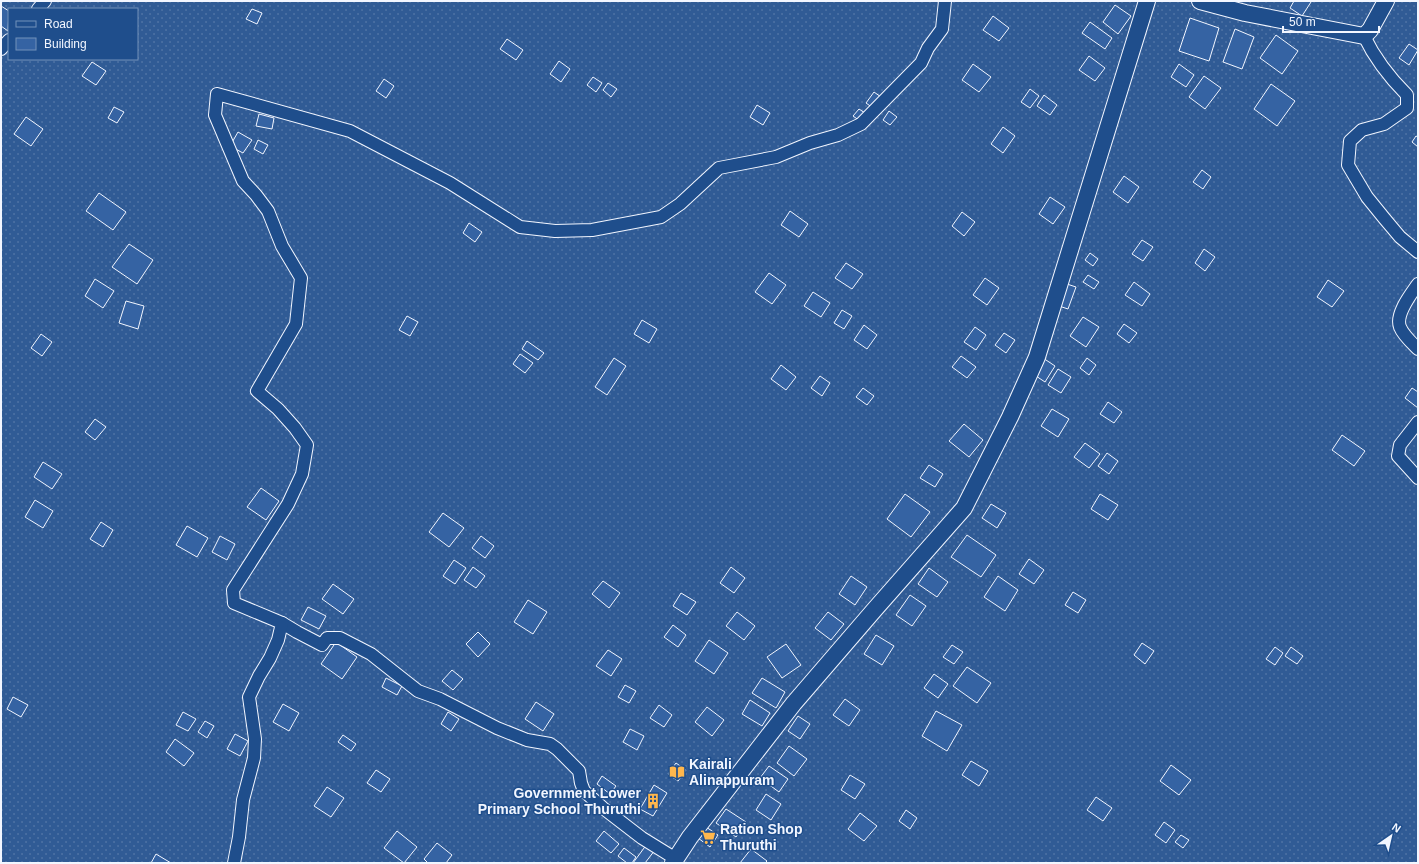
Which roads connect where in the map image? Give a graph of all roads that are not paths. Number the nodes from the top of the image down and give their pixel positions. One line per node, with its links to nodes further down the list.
1 (945, 1): 13 (street)
2 (1147, 1): 14 (main road)
3 (1200, 1): 5 (main road)
4 (1386, 1): 5 (main road)
5 (1364, 36): 8 (street)
6 (8, 41): 7 (street)
7 (1, 49)
8 (1418, 252)
9 (1418, 284): 10 (street)
10 (1418, 349)
11 (1418, 422): 12 (street)
12 (1418, 478)
13 (282, 623): 14 (street); 15 (street)
14 (675, 861)
15 (234, 863)

